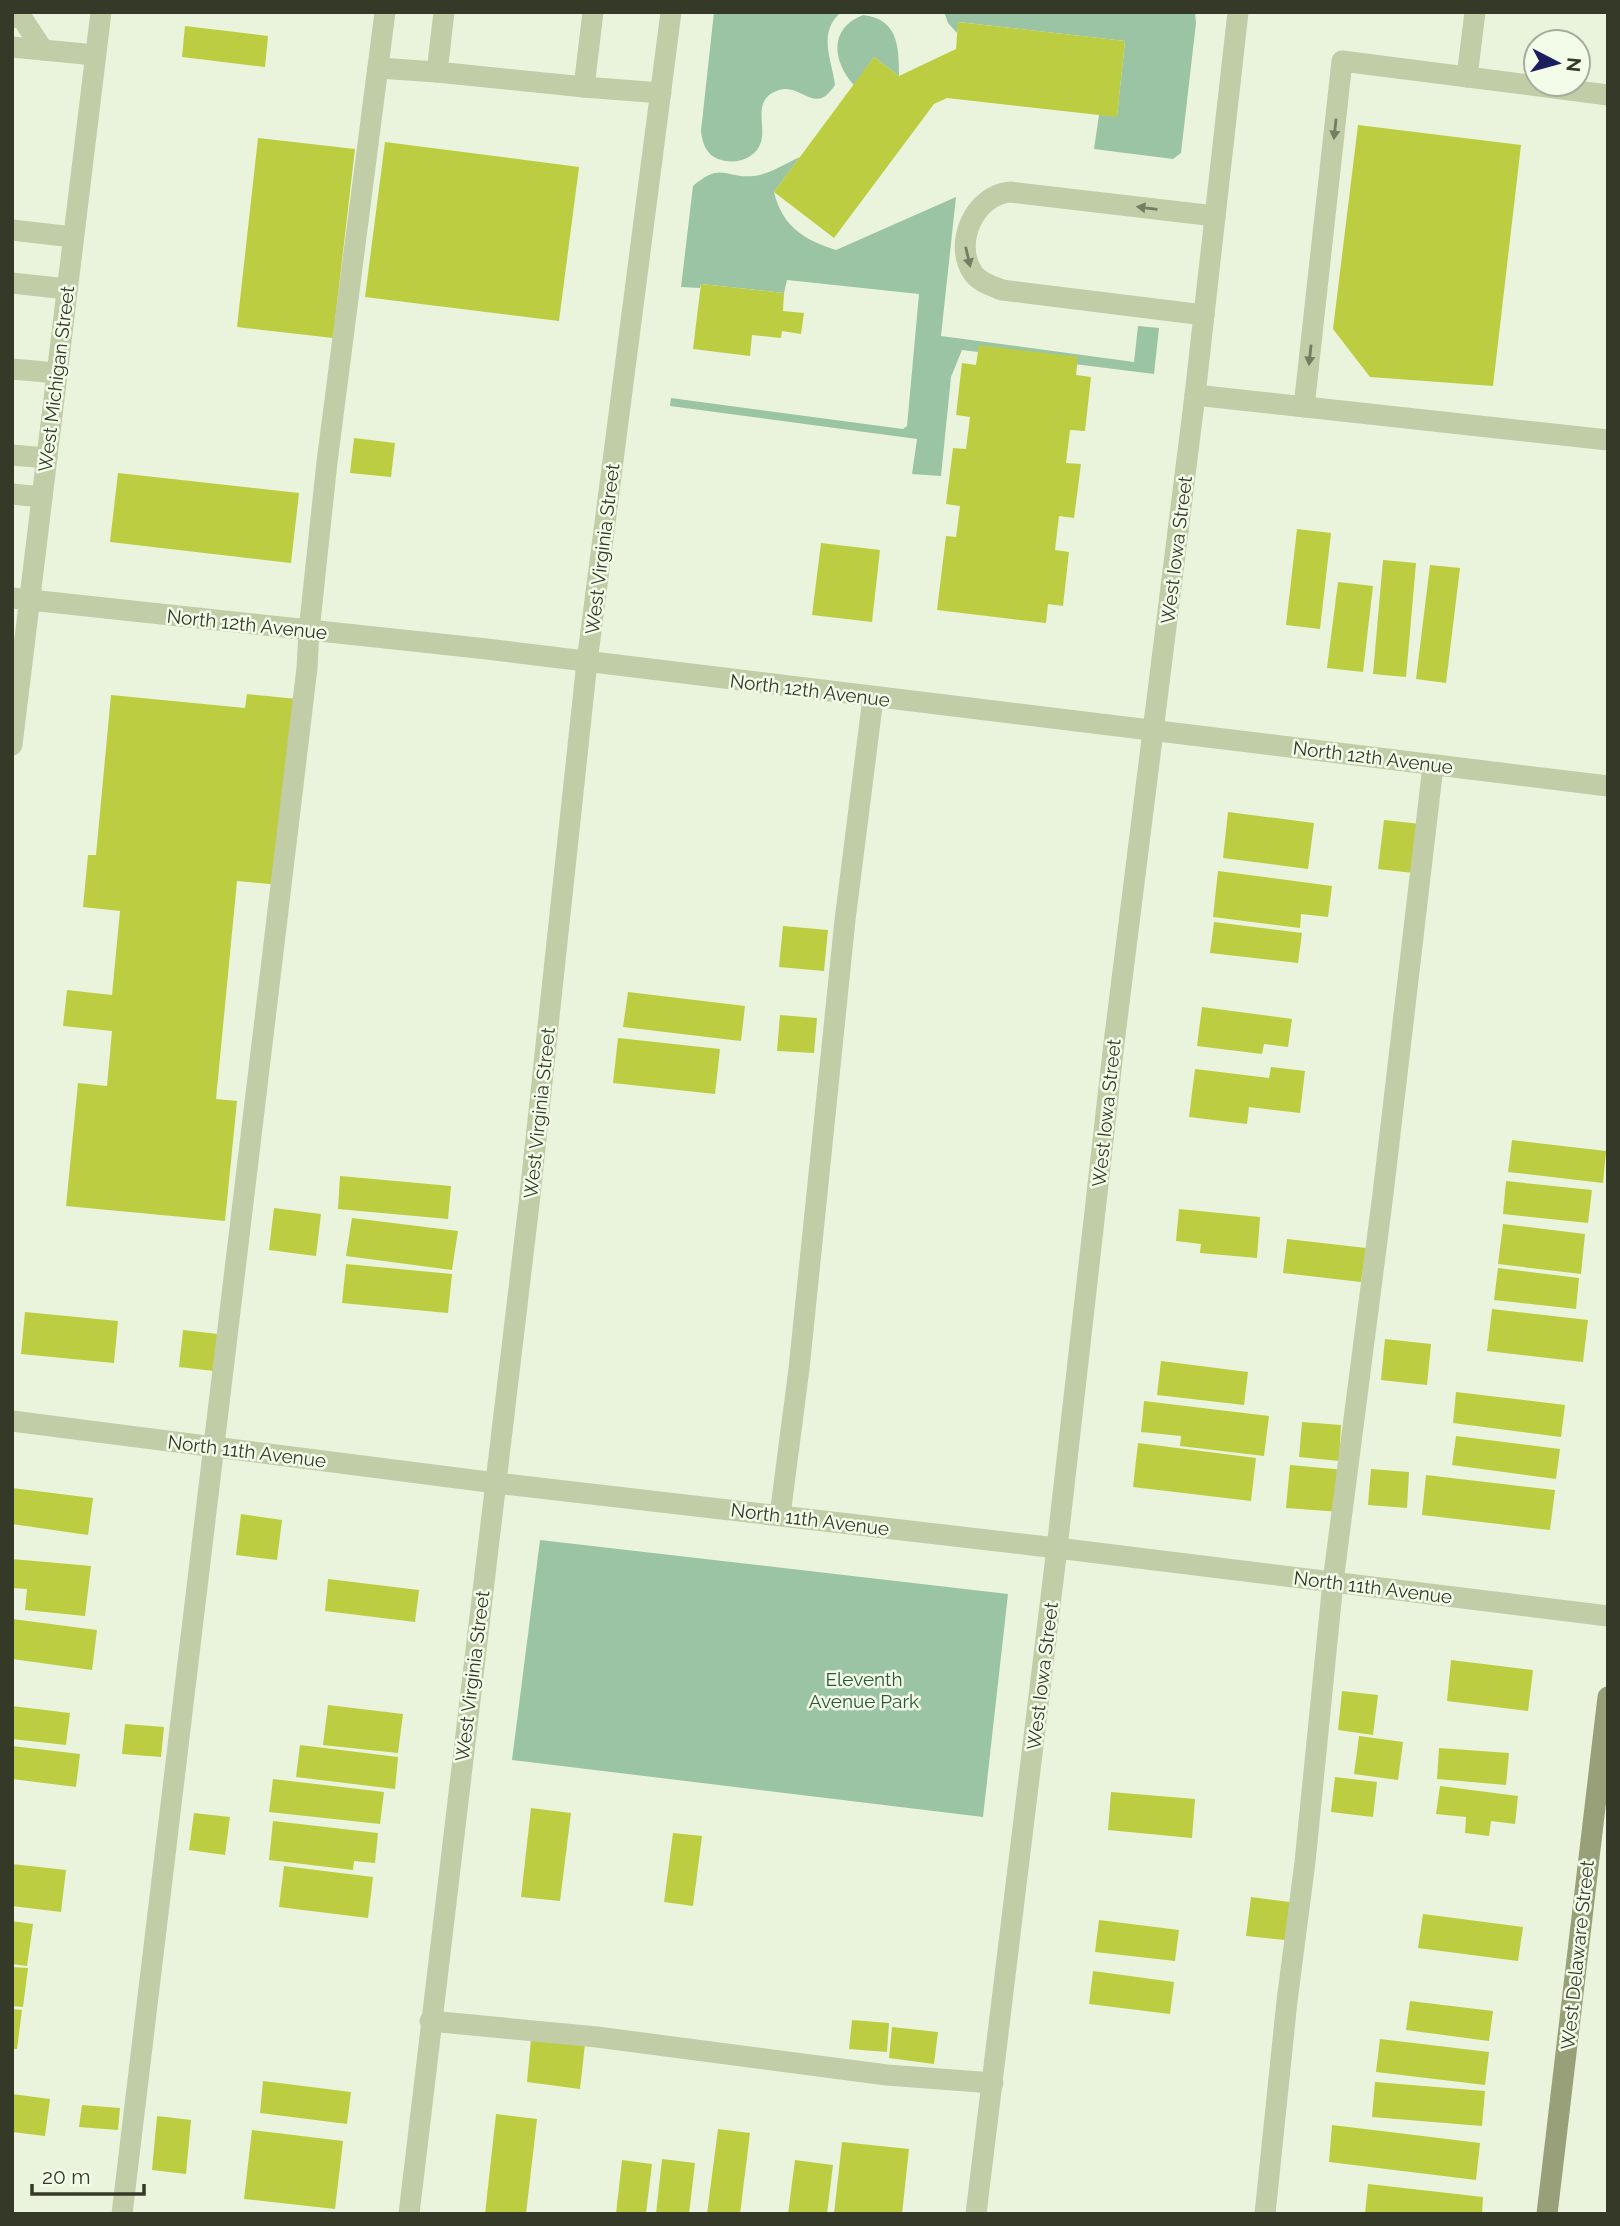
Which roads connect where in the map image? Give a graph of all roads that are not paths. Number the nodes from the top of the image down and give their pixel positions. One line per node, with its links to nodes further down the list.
1 (101, 12): 11 (street, West Michigan Street)
2 (385, 12): 12 (street)
3 (444, 12): 13 (street)
4 (593, 12): 15 (street)
5 (671, 12): 16 (street, West Virginia Street)
6 (1238, 12): 18 (street, West Iowa Street)
7 (1475, 12): 14 (street)
8 (12, 17): 10 (street)
9 (12, 47): 10 (street)
10 (43, 50): 11 (street)
11 (95, 55): 20 (street, West Michigan Street)
12 (378, 68): 13 (street); 34 (street)
13 (437, 72): 15 (street)
14 (1467, 77): 17 (street); 27 (street, one-way to 27)
15 (584, 87): 16 (street)
16 (661, 93): 35 (street, West Virginia Street)
17 (1608, 95)
18 (1215, 216): 23 (street, West Iowa Street); 23 (street, one-way to 23)
19 (12, 230): 20 (street)
20 (73, 237): 22 (street, West Michigan Street)
21 (12, 283): 22 (street)
22 (67, 289): 25 (street, West Michigan Street)
23 (1204, 315): 26 (street, West Iowa Street)
24 (12, 369): 25 (street)
25 (57, 373): 30 (street, West Michigan Street)
26 (1195, 395): 27 (street); 37 (street, West Iowa Street)
27 (1304, 407): 28 (street)
28 (1608, 440)
29 (12, 455): 30 (street)
30 (47, 458): 32 (street, West Michigan Street)
31 (12, 494): 32 (street)
32 (42, 497): 33 (street, West Michigan Street)
33 (22, 599): 34 (street, North 12th Avenue); 38 (street, West Michigan Street)
34 (309, 631): 35 (street, North 12th Avenue); 42 (street)
35 (587, 662): 36 (street, North 12th Avenue); 43 (street, West Virginia Street)
36 (873, 698): 37 (street, North 12th Avenue); 44 (street)
37 (1154, 730): 39 (street, North 12th Avenue); 45 (street, West Iowa Street)
38 (12, 745)
39 (1433, 766): 40 (street, North 12th Avenue); 46 (street)
40 (1608, 786)
41 (12, 1421): 42 (street, North 11th Avenue)
42 (214, 1447): 43 (street, North 11th Avenue); 51 (street)
43 (496, 1483): 44 (street, North 11th Avenue); 49 (street, West Virginia Street)
44 (780, 1516): 45 (street, North 11th Avenue)
45 (1057, 1548): 46 (street, North 11th Avenue); 50 (street, West Iowa Street)
46 (1333, 1582): 47 (street, North 11th Avenue); 54 (street)
47 (1608, 1616)
48 (1608, 1697): 55 (main road, West Delaware Street)
49 (430, 2021): 50 (street); 52 (street, West Virginia Street)
50 (993, 2083): 53 (street, West Iowa Street)
51 (122, 2214)
52 (409, 2214)
53 (976, 2214)
54 (1265, 2214)
55 (1547, 2214)

